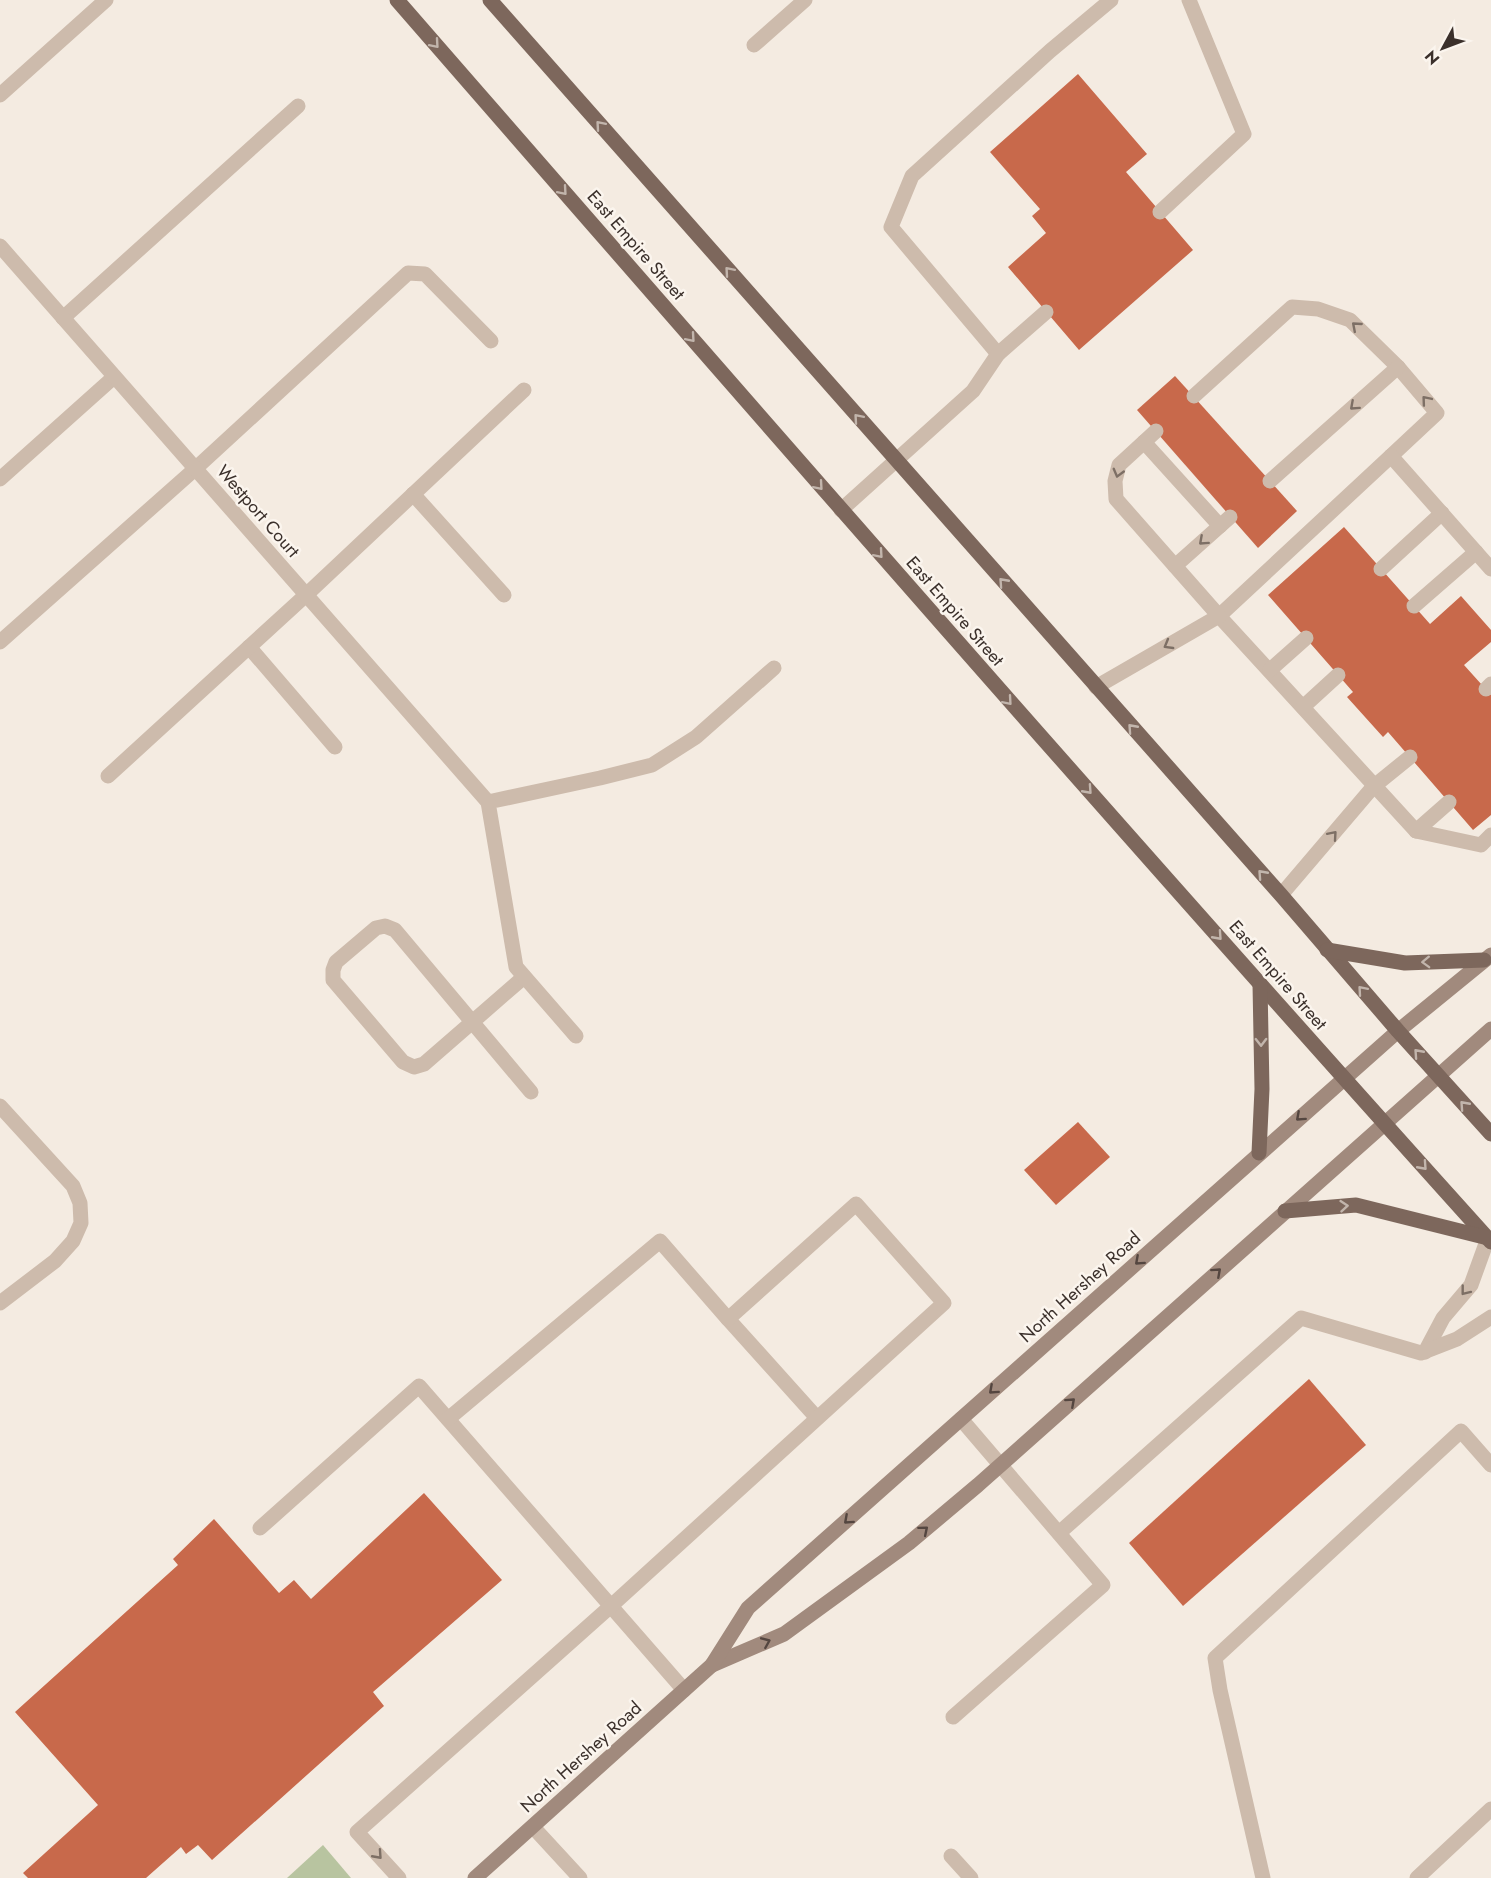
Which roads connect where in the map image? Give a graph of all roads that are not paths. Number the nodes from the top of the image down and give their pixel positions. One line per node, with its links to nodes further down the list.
1 (106, 0): 8 (street)
2 (397, 0): 28 (main road, East Empire Street, one-way to 28)
3 (490, 0): 23 (main road, one-way to 3)
4 (805, 0): 7 (street)
5 (1111, 0): 15 (street)
6 (1189, 0): 10 (street)
7 (754, 45)
8 (0, 95)
9 (298, 106): 13 (street)
10 (1160, 212)
11 (0, 246): 13 (street, Westport Court)
12 (1046, 312): 15 (street)
13 (63, 318): 17 (street, Westport Court)
14 (491, 341): 24 (street)
15 (998, 354): 23 (street)
16 (1398, 367): 19 (street, one-way to 19); 22 (street, one-way to 16); 26 (street, one-way to 26)
17 (114, 376): 24 (street, Westport Court); 25 (street)
18 (524, 390): 27 (street)
19 (1194, 396)
20 (1156, 431): 21 (street)
21 (1144, 442): 31 (street, one-way to 31); 31 (street, one-way to 31)
22 (1391, 456): 29 (street); 37 (street)
23 (896, 462): 28 (street); 44 (main road, one-way to 23)
24 (195, 469): 34 (street, Westport Court); 39 (street)
25 (0, 479)
26 (1270, 481)
27 (413, 494): 34 (street); 35 (street)
28 (841, 510): 58 (main road, East Empire Street, one-way to 58)
29 (1442, 513): 30 (street); 32 (street)
30 (1476, 552): 33 (street); 36 (street)
31 (1175, 566): 37 (street)
32 (1381, 569)
33 (1491, 569)
34 (306, 595): 40 (street); 50 (street, Westport Court)
35 (504, 595)
36 (1414, 606)
37 (1219, 616): 42 (street); 44 (street, one-way to 44)
38 (1306, 638): 42 (street)
39 (0, 642)
40 (249, 647): 46 (street); 48 (street)
41 (774, 668): 50 (street)
42 (1270, 670): 45 (street)
43 (1338, 675): 45 (street)
44 (1096, 687): 54 (main road, one-way to 44)
45 (1303, 707): 49 (street)
46 (335, 747)
47 (1410, 757): 49 (street)
48 (108, 776)
49 (1374, 787): 52 (street); 54 (street, one-way to 49)
50 (488, 802): 57 (street)
51 (1449, 802): 52 (street)
52 (1416, 831): 53 (street)
53 (1491, 835)
54 (1281, 895): 55 (main road)
55 (1327, 950): 56 (main road, one-way to 55); 61 (main road, one-way to 55)
56 (1488, 957): 61 (main road, North Hershey Road)
57 (524, 977): 59 (street); 62 (street)
58 (1260, 984): 64 (main road, East Empire Street); 69 (main road, one-way to 69)
59 (471, 1023): 59 (street); 65 (street)
60 (1491, 1029): 63 (main road, North Hershey Road)
61 (1398, 1031): 63 (main road, one-way to 61); 64 (main road, North Hershey Road)
62 (576, 1036)
63 (1438, 1076): 67 (main road, North Hershey Road); 68 (main road, one-way to 63)
64 (1344, 1078): 67 (main road, East Empire Street); 69 (main road, North Hershey Road, one-way to 69)
65 (531, 1092)
66 (0, 1106): 72 (street)
67 (1384, 1123): 70 (main road, North Hershey Road); 71 (main road, East Empire Street, one-way to 71)
68 (1491, 1134)
69 (1259, 1153): 78 (main road, North Hershey Road, one-way to 78)
70 (1285, 1211): 71 (main road, one-way to 71); 79 (main road, North Hershey Road, one-way to 70)
71 (1489, 1240): 75 (street, one-way to 75)
72 (0, 1303)
73 (1491, 1317): 75 (street)
74 (728, 1318): 76 (street); 76 (street); 77 (street)
75 (1425, 1352): 82 (street)
76 (818, 1418): 83 (street)
77 (448, 1419): 81 (street); 83 (street)
78 (961, 1419): 79 (street); 84 (main road, North Hershey Road, one-way to 84)
79 (1001, 1465): 82 (street); 84 (main road, North Hershey Road, one-way to 79)
80 (1491, 1465): 94 (street)
81 (260, 1528)
82 (1059, 1533): 86 (street)
83 (611, 1606): 85 (street); 90 (street, one-way to 90)
84 (712, 1665): 85 (main road, North Hershey Road)
85 (684, 1690): 88 (main road, North Hershey Road)
86 (953, 1717)
87 (1491, 1809): 95 (street)
88 (533, 1827): 91 (main road, North Hershey Road); 92 (street)
89 (951, 1856): 93 (street)
90 (399, 1878)
91 (475, 1878)
92 (580, 1878)
93 (971, 1878)
94 (1263, 1878)
95 (1417, 1878)

